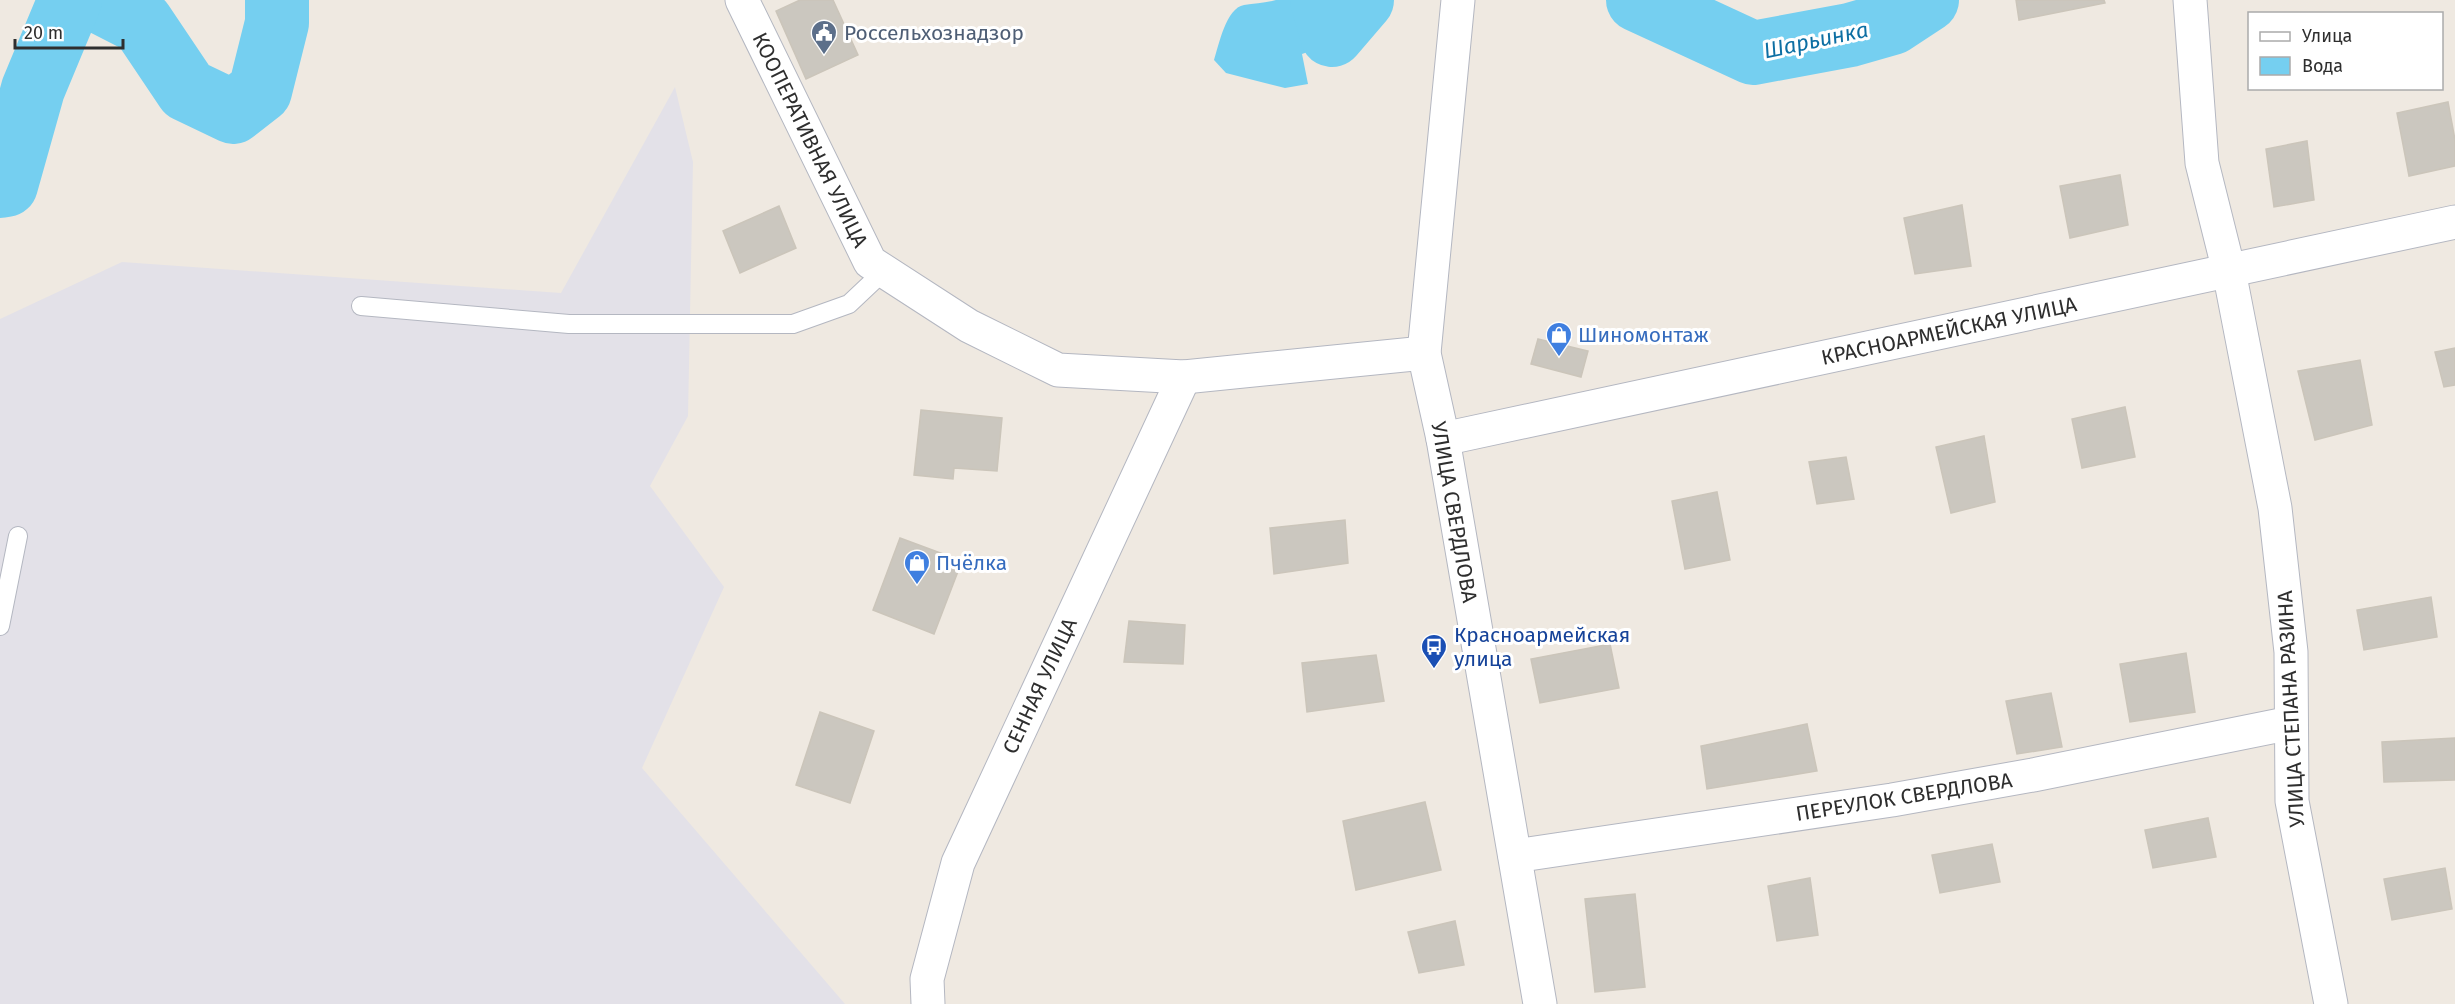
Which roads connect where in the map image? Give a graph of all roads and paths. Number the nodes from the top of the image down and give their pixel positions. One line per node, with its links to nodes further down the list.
1 (742, 0): 5 (street, КООПЕРАТИВНАЯ УЛИЦА)
2 (2190, 0): 6 (street, УЛИЦА СТЕПАНА РАЗИНА)
3 (1457, 8): 8 (street, УЛИЦА СВЕРДЛОВА)
4 (2455, 222): 6 (street, КРАСНОАРМЕЙСКАЯ УЛИЦА)
5 (884, 270): 7 (lane); 9 (street, КООПЕРАТИВНАЯ УЛИЦА)
6 (2229, 271): 10 (street, КРАСНОАРМЕЙСКАЯ УЛИЦА); 13 (street, УЛИЦА СТЕПАНА РАЗИНА)
7 (361, 306)
8 (1424, 353): 9 (street); 10 (street, УЛИЦА СВЕРДЛОВА)
9 (1184, 377): 15 (street, СЕННАЯ УЛИЦА)
10 (1443, 440): 14 (street, УЛИЦА СВЕРДЛОВА)
11 (18, 536): 12 (lane)
12 (0, 626)
13 (2291, 723): 14 (street, ПЕРЕУЛОК СВЕРДЛОВА); 17 (street, УЛИЦА СТЕПАНА РАЗИНА)
14 (1515, 856): 16 (street, УЛИЦА СВЕРДЛОВА)
15 (928, 1004)
16 (1540, 1004)
17 (2331, 1004)

